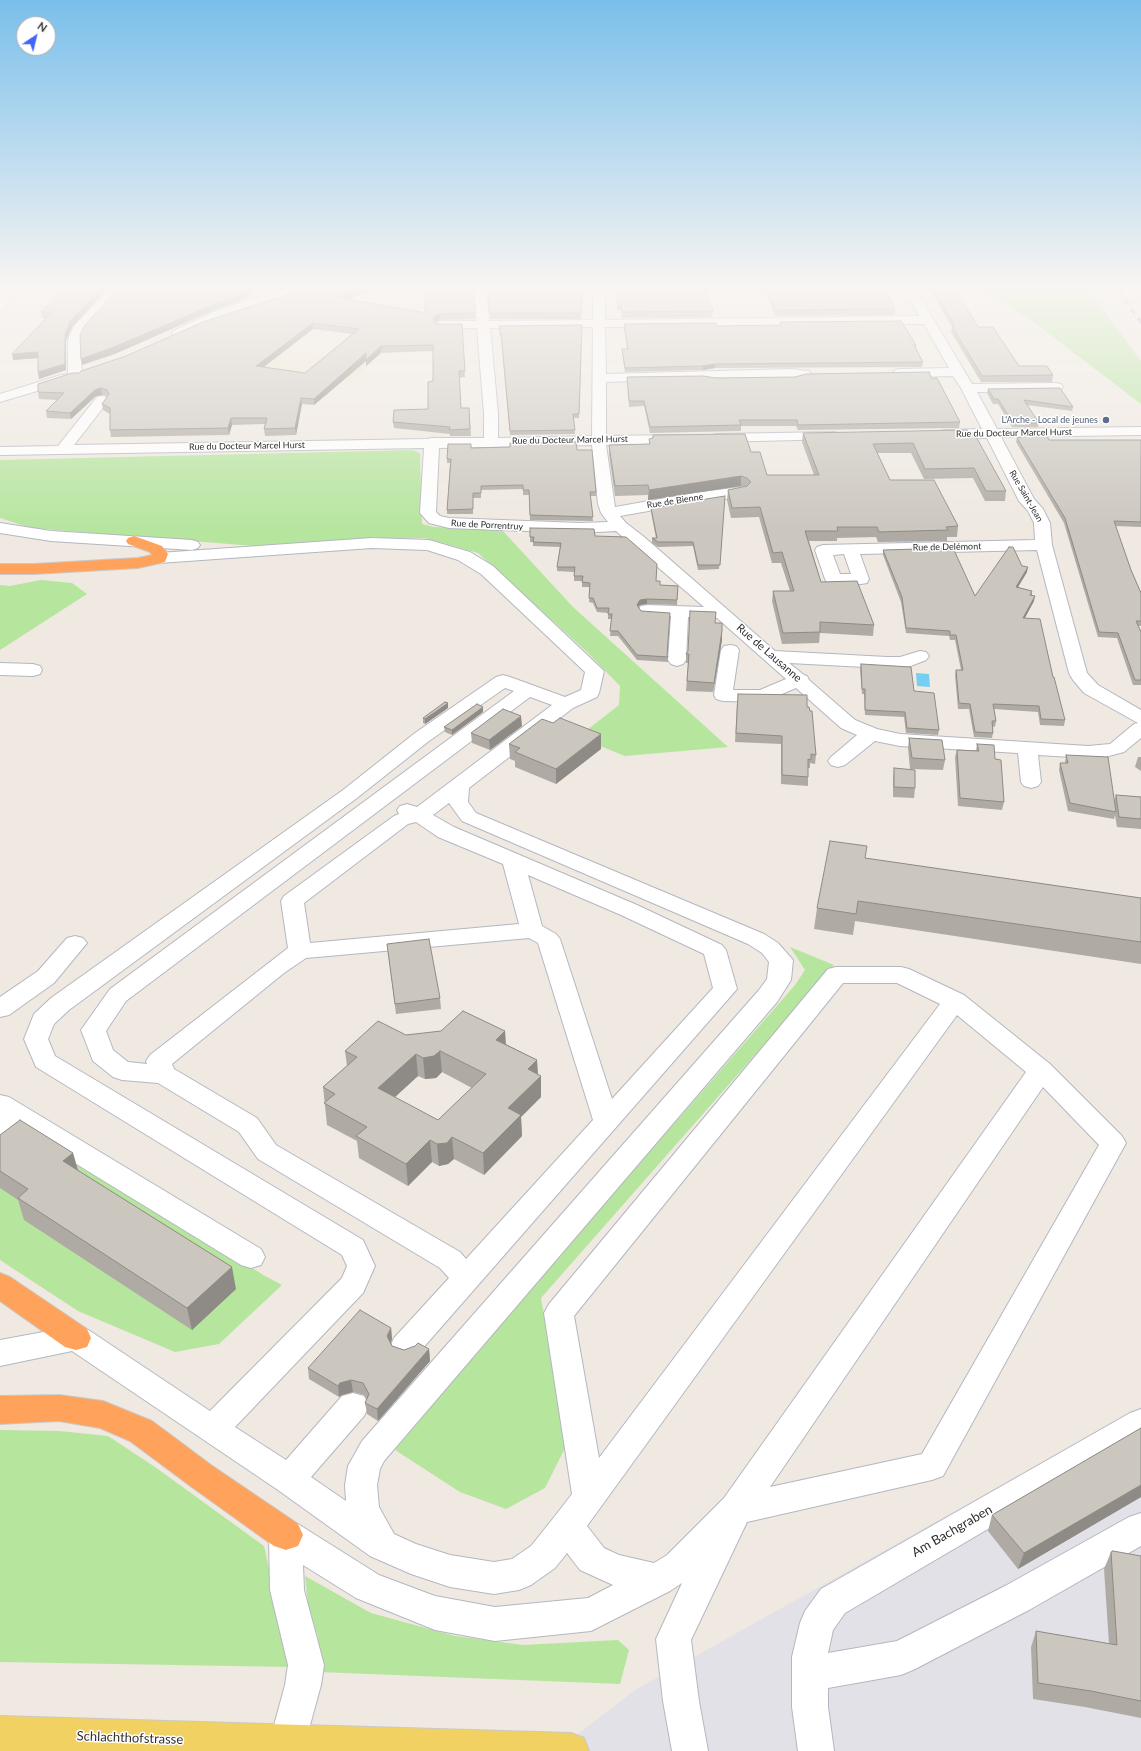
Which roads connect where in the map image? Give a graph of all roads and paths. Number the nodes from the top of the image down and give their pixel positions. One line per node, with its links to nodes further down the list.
1 (80, 369): 11 (street)
2 (487, 369): 18 (street)
3 (600, 369): 8 (street)
4 (956, 369): 5 (street, Rue Saint-Jean)
5 (957, 372): 6 (street); 10 (street, Rue Saint-Jean)
6 (889, 373)
7 (819, 374): 8 (street)
8 (600, 378): 17 (street)
9 (1056, 386): 10 (street)
10 (968, 388): 14 (street, Rue Saint-Jean)
11 (0, 398)
12 (102, 400): 20 (street)
13 (1141, 431): 14 (street, Rue du Docteur Marcel Hurst)
14 (992, 434): 15 (street, Rue du Docteur Marcel Hurst); 26 (street, Rue Saint-Jean)
15 (932, 435)
16 (846, 436): 17 (street, Rue du Docteur Marcel Hurst)
17 (600, 439): 18 (street, Rue du Docteur Marcel Hurst); 23 (street)
18 (491, 441): 19 (street, Rue du Docteur Marcel Hurst)
19 (432, 442): 20 (street, Rue du Docteur Marcel Hurst); 23 (street, Rue de Porrentruy)
20 (63, 449): 21 (street, Rue du Docteur Marcel Hurst)
21 (0, 451)
22 (742, 492): 23 (street, Rue de Bienne)
23 (615, 520): 33 (street, Rue de Lausanne)
24 (0, 528): 25 (street)
25 (134, 541): 28 (street); 29 (highway)
26 (1044, 545): 27 (street, Rue de Delémont); 42 (street, Rue Saint-Jean)
27 (850, 549)
28 (249, 553): 29 (street); 44 (street)
29 (159, 558): 30 (highway)
30 (0, 569)
31 (647, 610): 32 (street)
32 (680, 612): 33 (street); 37 (street)
33 (723, 613): 35 (street, Rue de Lausanne)
34 (730, 650): 40 (street)
35 (770, 656): 36 (street); 40 (street, Rue de Lausanne)
36 (920, 656)
37 (677, 660)
38 (0, 669): 39 (street)
39 (34, 670)
40 (800, 680): 47 (street, Rue de Lausanne)
41 (528, 690): 44 (street); 49 (street); 51 (street)
42 (1110, 700): 43 (street); 45 (street, Rue Saint-Jean)
43 (1141, 702)
44 (566, 704): 53 (street)
45 (1141, 718)
46 (1141, 728): 48 (street, Rue de Lausanne)
47 (871, 734): 48 (street, Rue de Lausanne); 50 (street)
48 (1027, 748): 52 (street)
49 (392, 761): 51 (street); 78 (street)
50 (838, 761)
51 (419, 772): 54 (street)
52 (1031, 782)
53 (459, 786): 55 (street); 85 (street)
54 (381, 800): 55 (street); 57 (street)
55 (419, 815): 56 (street); 58 (street)
56 (513, 860): 59 (street); 67 (street)
57 (264, 886): 58 (street); 65 (street)
58 (292, 901): 61 (street)
59 (532, 930): 61 (street); 67 (street)
60 (75, 943): 63 (street)
61 (300, 951): 65 (street)
62 (955, 1001): 64 (street); 80 (street); 80 (street)
63 (0, 1009)
64 (1041, 1070): 81 (street); 81 (street)
65 (163, 1074): 70 (street)
66 (0, 1104): 68 (street)
67 (606, 1121): 70 (street)
68 (11, 1124): 69 (street)
69 (251, 1257)
70 (466, 1278): 73 (street)
71 (0, 1285): 72 (highway)
72 (76, 1338): 74 (street); 78 (street)
73 (405, 1347)
74 (0, 1353)
75 (354, 1406): 79 (street)
76 (0, 1410): 84 (highway)
77 (1141, 1423): 87 (street, Am Bachgraben)
78 (213, 1429): 79 (street)
79 (288, 1480): 85 (street)
80 (589, 1496): 82 (street)
81 (736, 1509): 86 (street); 91 (street)
82 (567, 1528): 85 (street); 86 (street)
83 (1141, 1528): 87 (street)
84 (286, 1535): 86 (street); 89 (street)
85 (382, 1545)
86 (658, 1580)
87 (809, 1674): 92 (street, Am Bachgraben)
88 (0, 1734): 89 (main road, Schlachthofstrasse)
89 (286, 1747): 90 (main road, Schlachthofstrasse)
90 (571, 1751)
91 (690, 1751)
92 (816, 1751)

